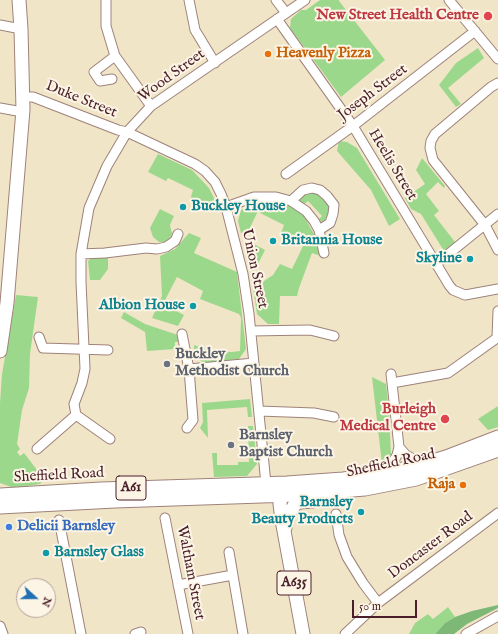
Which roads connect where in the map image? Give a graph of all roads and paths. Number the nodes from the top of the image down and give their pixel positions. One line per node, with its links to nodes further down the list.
1 (19, 0): 10 (highway)
2 (106, 0): 14 (street)
3 (188, 0): 16 (street)
4 (276, 0): 7 (street)
5 (305, 0): 7 (street, Wood Street)
6 (449, 0): 11 (street)
7 (286, 13): 8 (street, Wood Street)
8 (277, 19): 16 (street, Wood Street); 22 (street, Heelis Street)
9 (0, 25): 10 (street)
10 (21, 29): 19 (highway)
11 (475, 31): 12 (street); 22 (street, Joseph Street)
12 (487, 45): 13 (street); 15 (street)
13 (498, 52)
14 (115, 56): 17 (street); 20 (street)
15 (498, 59)
16 (215, 63): 20 (street, Wood Street)
17 (112, 79)
18 (497, 81): 28 (street)
19 (23, 103): 21 (street, Duke Street); 23 (street, Duke Street); 36 (highway)
20 (151, 106): 23 (street, Wood Street)
21 (0, 108)
22 (353, 126): 24 (street, Joseph Street); 34 (street, Heelis Street)
23 (127, 132): 26 (street, Union Street); 33 (street, Wood Street)
24 (286, 174)
25 (291, 201): 26 (street); 29 (street); 29 (street)
26 (226, 207): 38 (street, Union Street)
27 (498, 214): 28 (street)
28 (485, 224): 31 (street); 34 (street)
29 (319, 230): 32 (street)
30 (178, 234): 33 (street)
31 (498, 250)
32 (324, 253)
33 (81, 254): 42 (street, Wood Street)
34 (436, 264): 35 (street, Heelis Street)
35 (498, 289)
36 (4, 303): 44 (highway)
37 (498, 310): 53 (street)
38 (251, 331): 40 (street); 45 (street, Union Street)
39 (182, 334): 46 (street)
40 (334, 336)
41 (39, 337): 42 (street)
42 (84, 349): 43 (street); 48 (street, Wood Street)
43 (108, 350)
44 (0, 351)
45 (254, 362): 46 (street); 47 (street, Union Street)
46 (189, 369): 50 (street)
47 (259, 411): 49 (street); 57 (street, Union Street)
48 (76, 415): 52 (street); 54 (street)
49 (334, 417)
50 (187, 428)
51 (498, 437): 56 (highway, Sheffield Road / A61)
52 (110, 439)
53 (399, 446): 56 (street); 58 (street)
54 (37, 449)
55 (498, 450): 60 (highway, Sheffield Road / A61)
56 (423, 464): 58 (highway, Sheffield Road / A61)
57 (264, 466): 59 (street); 61 (street, Union Street)
58 (382, 474): 59 (highway, Sheffield Road / A61)
59 (287, 484): 61 (highway, Sheffield Road / A61); 63 (highway, A635)
60 (376, 487): 63 (highway, Sheffield Road / A61); 70 (highway, A635)
61 (267, 490): 62 (highway, Sheffield Road / A61); 63 (highway, Sheffield Road / A61); 64 (highway, Sheffield Road / A61); 65 (highway, A635)
62 (3, 493)
63 (281, 495): 65 (highway, A635)
64 (0, 507)
65 (280, 510): 70 (highway, A635)
66 (498, 513): 74 (street, Doncaster Road)
67 (336, 514): 74 (street)
68 (165, 518): 73 (street, Waltham Street)
69 (59, 520): 78 (street)
70 (285, 533): 81 (highway, A635)
71 (229, 552): 72 (street)
72 (233, 575): 73 (street); 80 (street)
73 (178, 585): 79 (street, Waltham Street)
74 (378, 603): 82 (street, Doncaster Road)
75 (498, 616): 83 (street)
76 (0, 626): 77 (street)
77 (3, 634)
78 (81, 634)
79 (188, 634)
80 (243, 634)
81 (303, 634)
82 (345, 634)
83 (466, 634)

